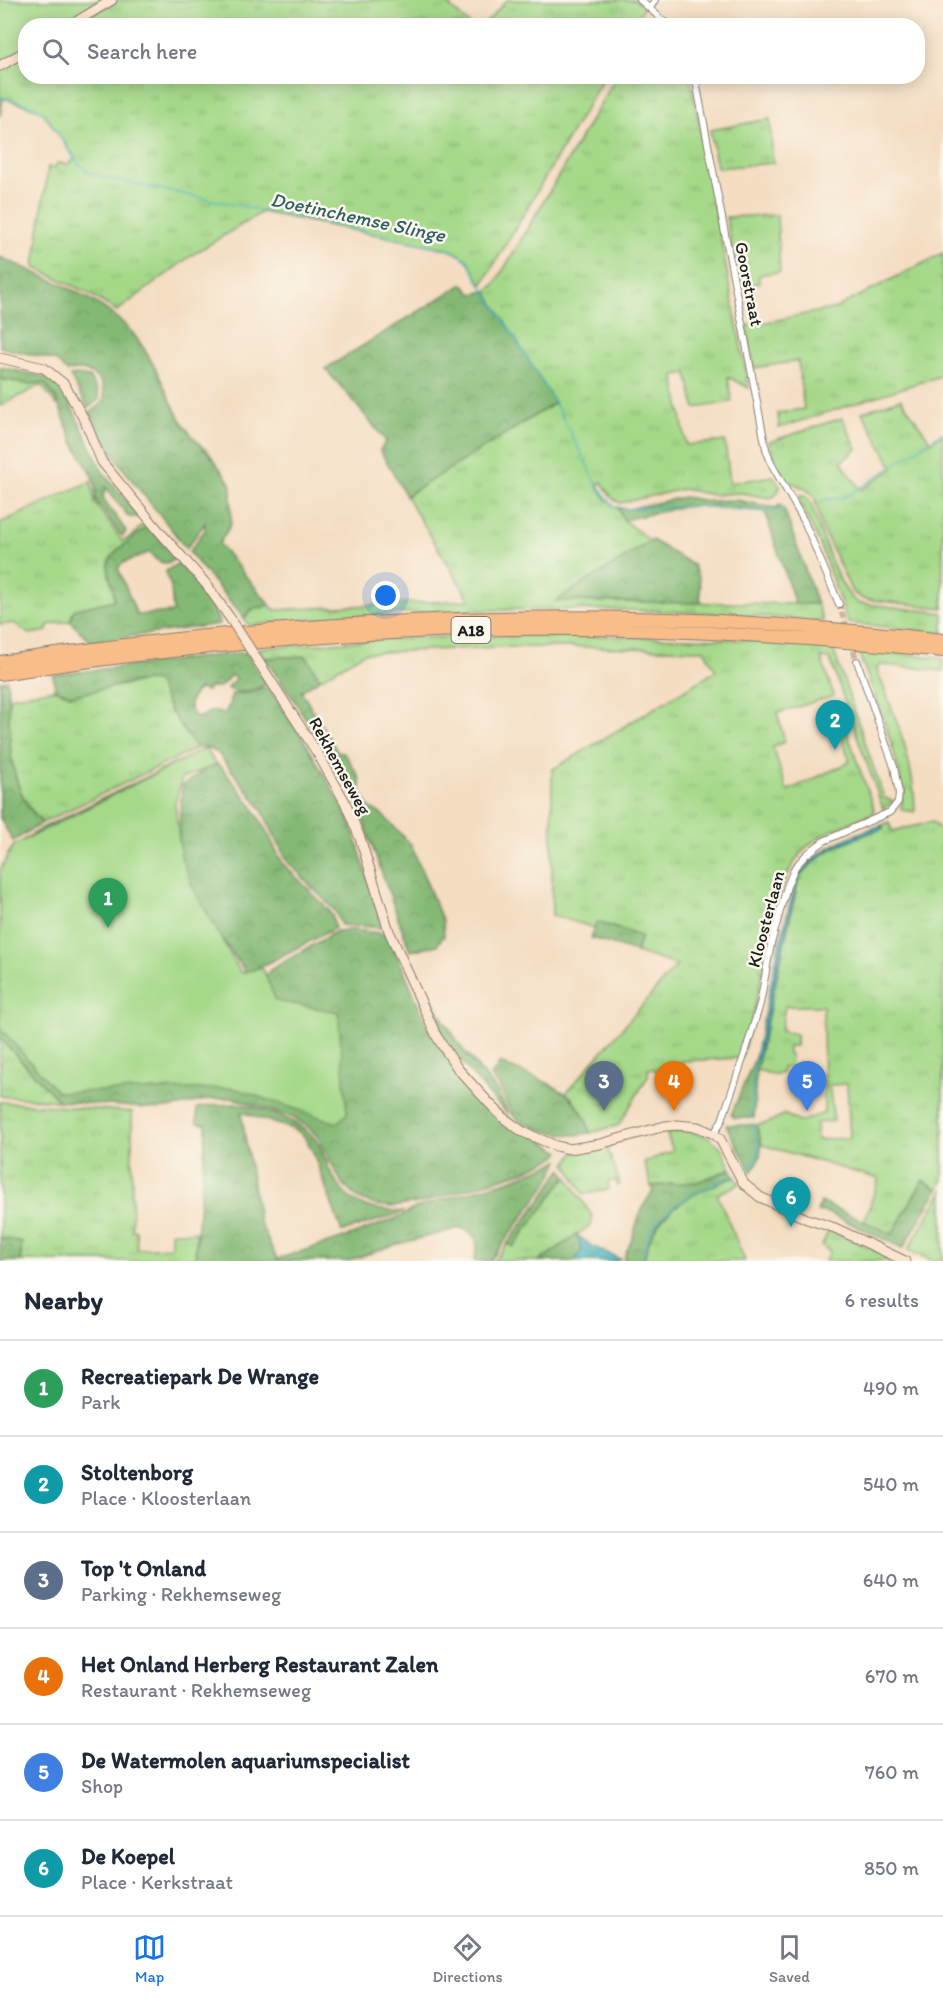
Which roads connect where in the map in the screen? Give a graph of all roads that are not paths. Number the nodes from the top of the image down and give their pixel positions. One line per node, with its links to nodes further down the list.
1 (112, 0): 5 (street)
2 (640, 0): 4 (street)
3 (655, 0): 4 (street)
4 (650, 8): 6 (street)
5 (82, 18)
6 (661, 18)
7 (18, 56): 8 (street)
8 (0, 66)
9 (697, 84): 11 (street, Goorstraat)
10 (0, 358): 17 (street, Rekhemseweg, bridge)
11 (838, 604)
12 (943, 640): 15 (highway, A18)
13 (943, 651): 16 (highway, A18)
14 (857, 661): 17 (street, Kloosterlaan)
15 (0, 662)
16 (0, 674)
17 (714, 1134): 18 (street)
18 (905, 1261)

